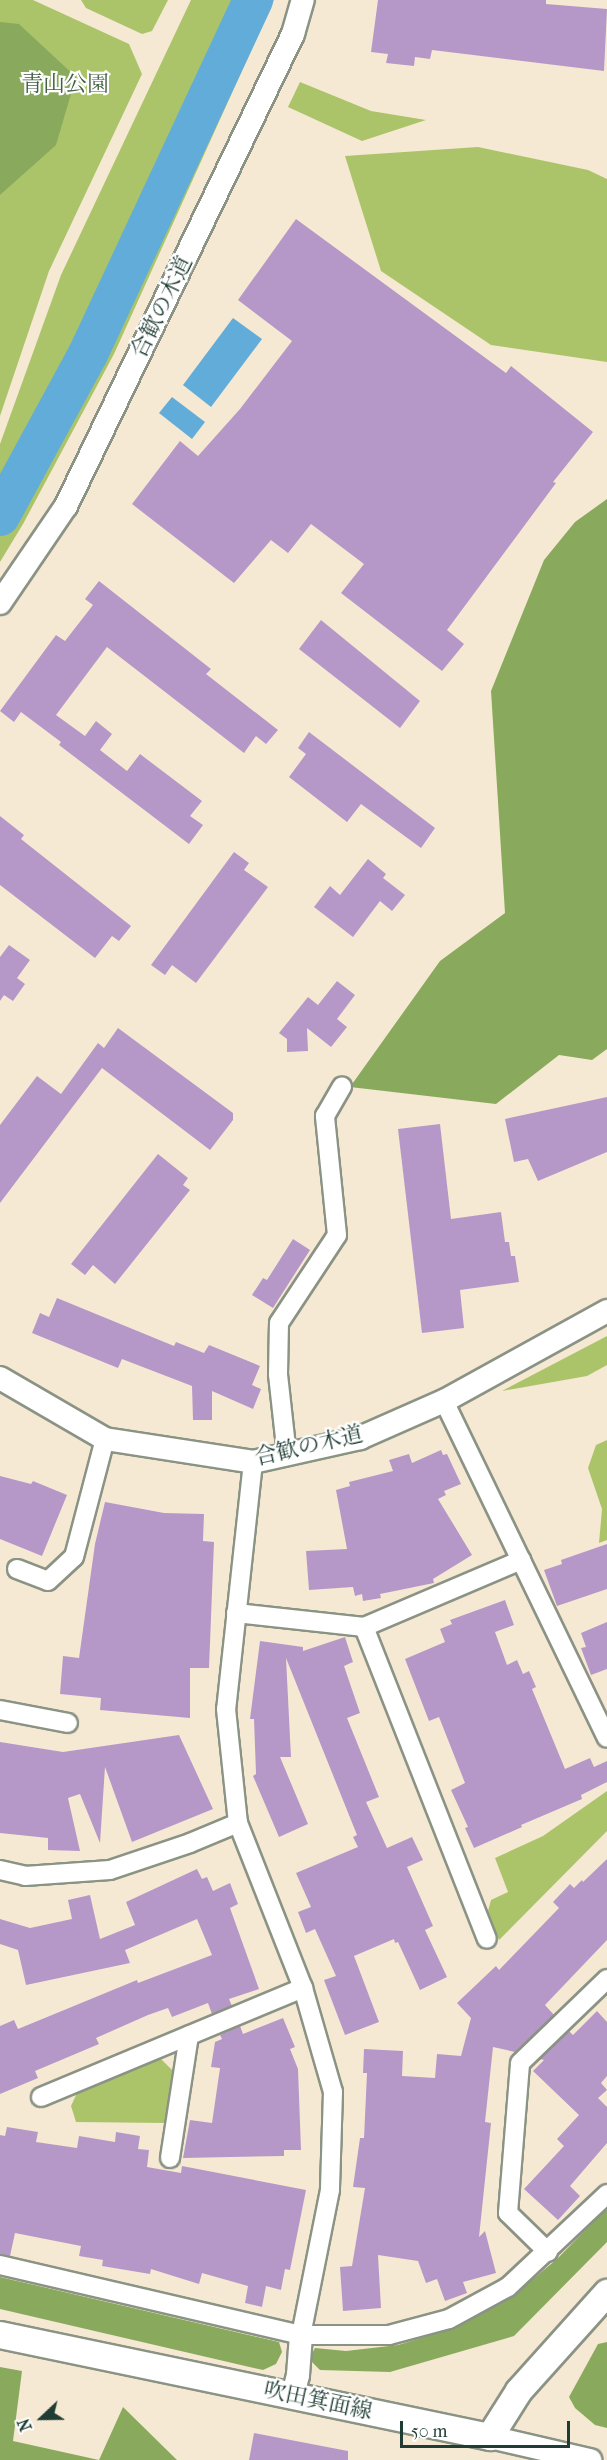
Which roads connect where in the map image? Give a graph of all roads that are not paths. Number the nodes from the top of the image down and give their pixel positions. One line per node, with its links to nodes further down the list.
1 (303, 0): 2 (street, 合歓の木道)
2 (0, 603)
3 (342, 1086): 8 (street)
4 (607, 1311): 6 (street, 合歓の木道)
5 (0, 1378): 7 (street, 合歓の木道)
6 (444, 1401): 8 (street, 合歓の木道); 10 (street)
7 (105, 1439): 9 (street, 合歓の木道); 11 (street)
8 (287, 1456): 9 (street, 合歓の木道)
9 (253, 1462): 12 (street)
10 (521, 1560): 13 (street); 16 (street)
11 (17, 1569)
12 (236, 1613): 13 (street); 17 (street)
13 (364, 1627): 19 (street)
14 (0, 1710): 15 (street)
15 (68, 1723)
16 (607, 1738)
17 (238, 1822): 18 (street); 21 (street)
18 (0, 1870)
19 (487, 1939)
20 (607, 1979): 26 (street)
21 (303, 1988): 22 (street); 30 (street)
22 (189, 2035): 23 (street); 24 (street)
23 (41, 2097)
24 (170, 2158)
25 (607, 2194): 26 (street)
26 (548, 2252): 30 (street)
27 (0, 2265): 30 (street)
28 (606, 2295): 32 (main road)
29 (0, 2335): 31 (main road, 吹田箕面線)
30 (301, 2335): 31 (street)
31 (293, 2396): 32 (main road, 吹田箕面線)
32 (490, 2437): 33 (street)
33 (590, 2460)

